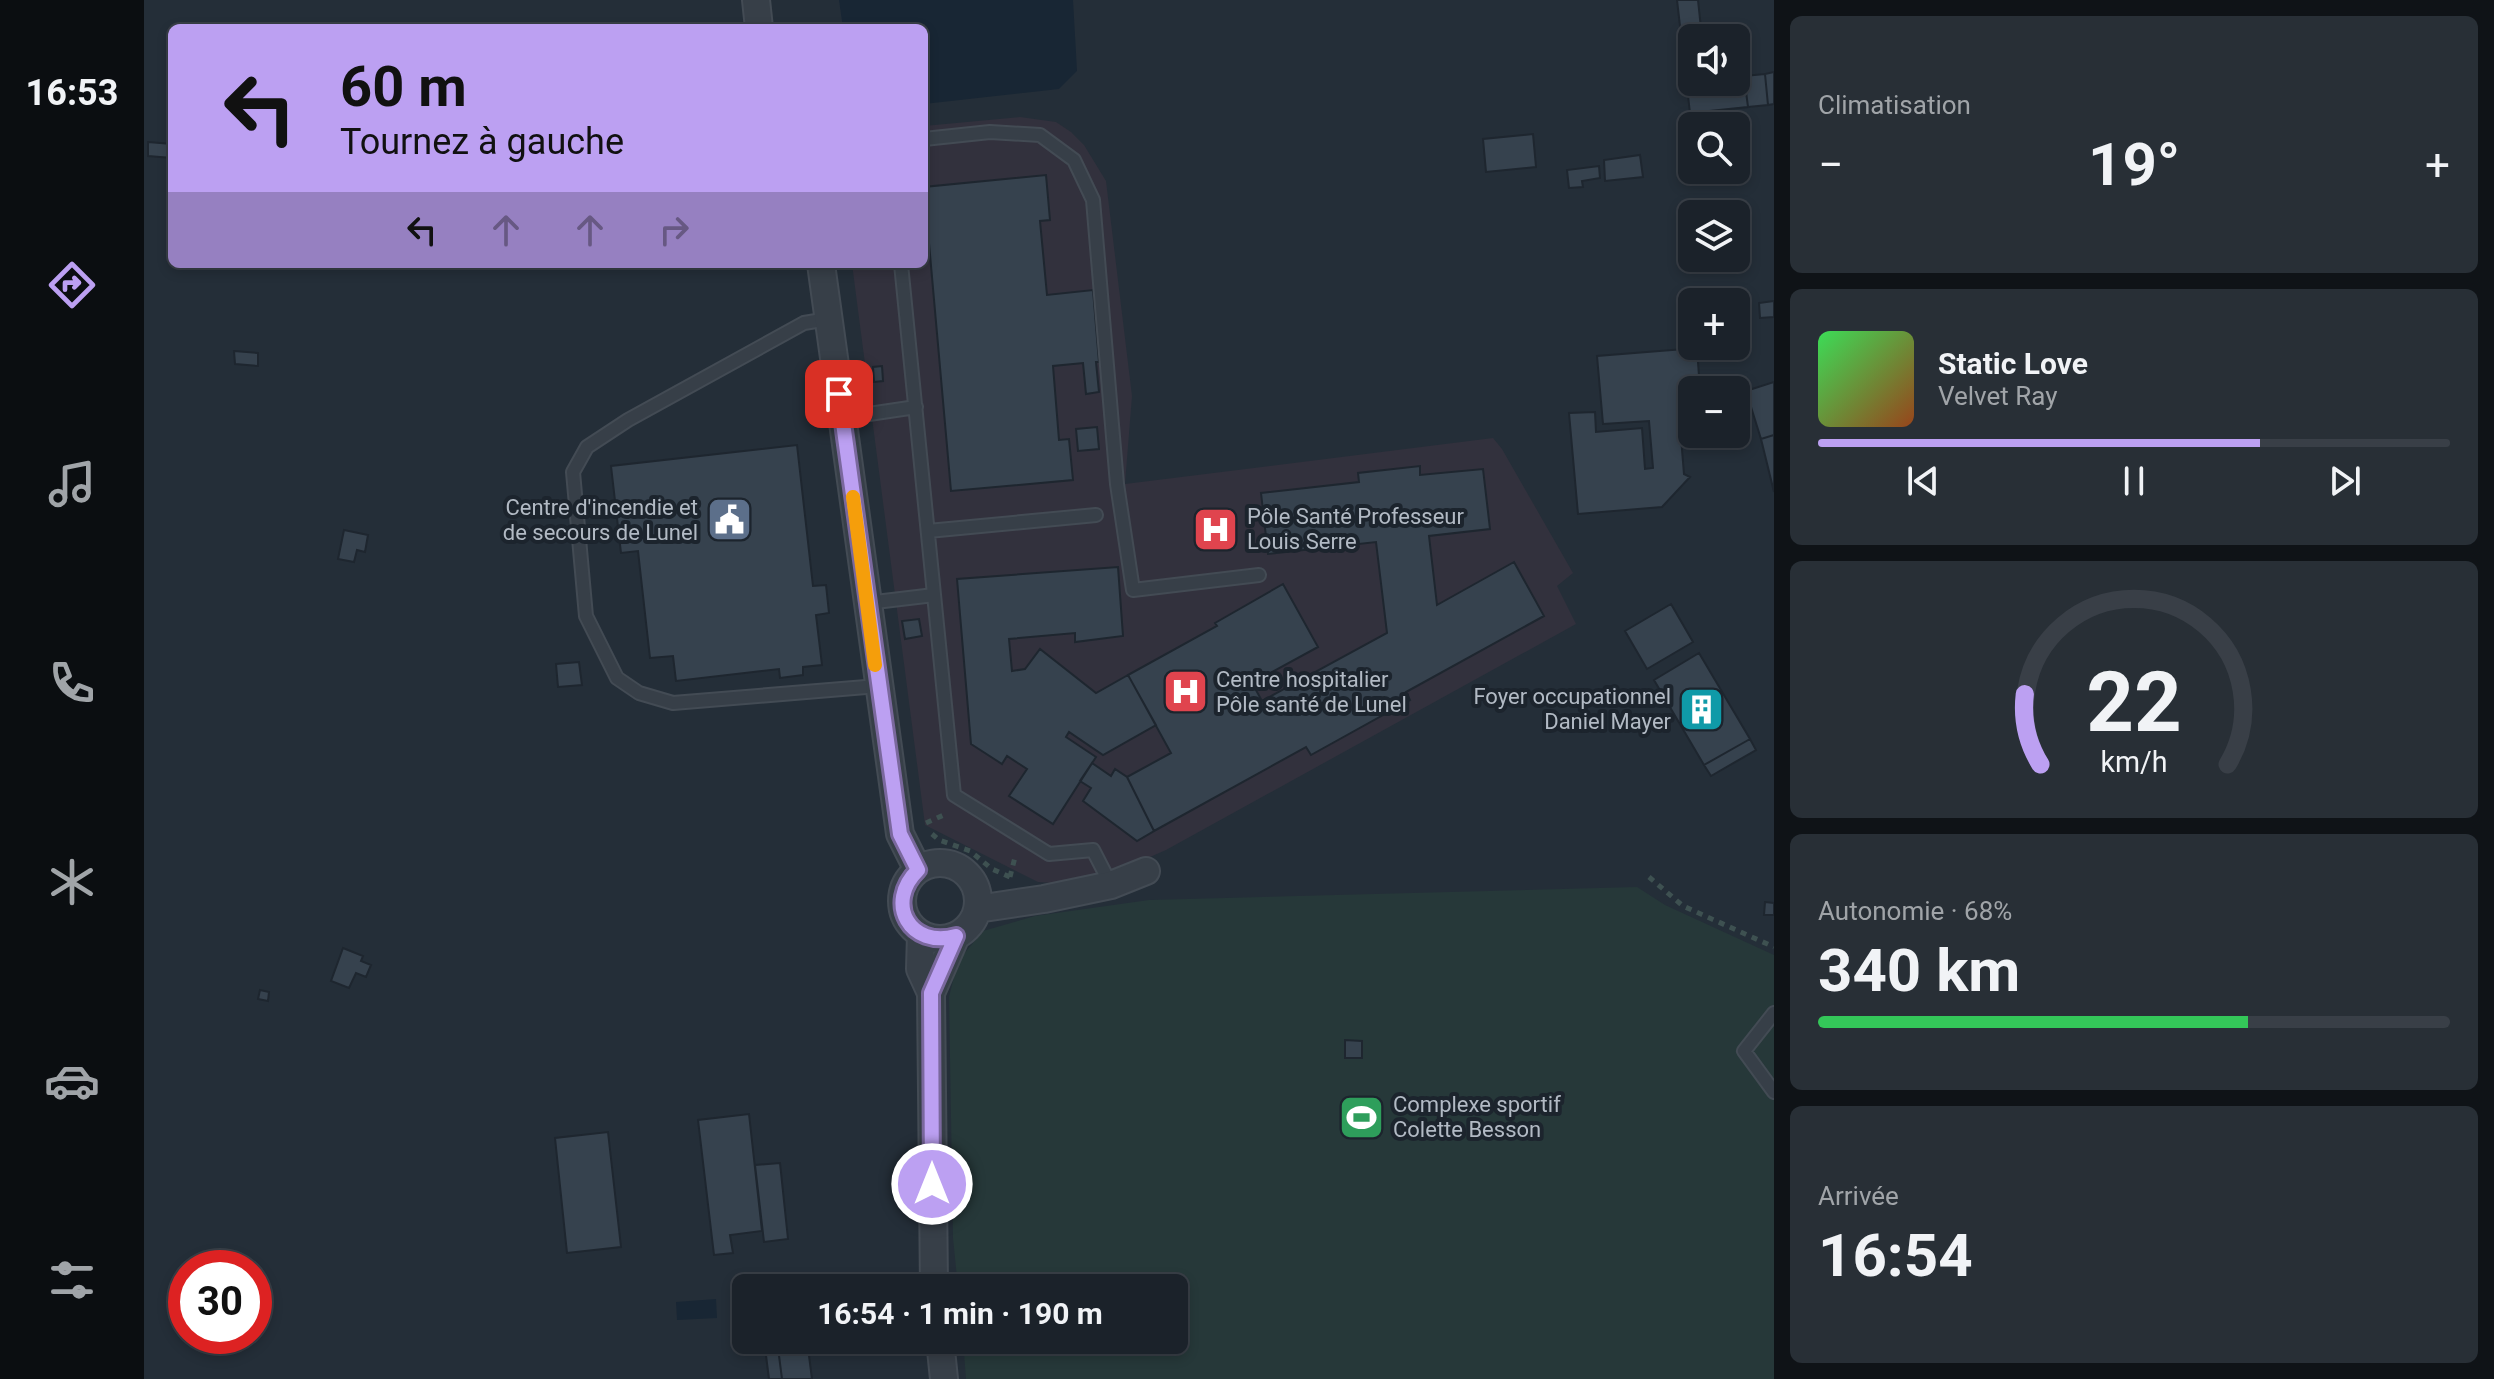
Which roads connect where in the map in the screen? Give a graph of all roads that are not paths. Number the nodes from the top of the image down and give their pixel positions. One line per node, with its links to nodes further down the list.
1 (756, 0): 2 (street)
2 (759, 24)
3 (928, 139): 11 (lane)
4 (822, 268): 6 (street)
5 (901, 268): 7 (lane)
6 (828, 319): 8 (street); 14 (lane)
7 (916, 407): 8 (lane); 10 (lane)
8 (842, 418): 13 (street)
9 (1096, 515): 10 (lane)
10 (928, 531): 12 (lane)
11 (1259, 575)
12 (934, 595): 13 (lane); 17 (lane)
13 (867, 603): 14 (street)
14 (878, 686): 15 (street)
15 (918, 870): 18 (street); 19 (street)
16 (1146, 871): 17 (street)
17 (1111, 885): 18 (street)
18 (977, 909): 20 (street)
19 (921, 935): 20 (street); 21 (street)
20 (956, 936): 21 (street)
21 (931, 993): 24 (street)
22 (1774, 1013): 23 (lane)
23 (1774, 1092)
24 (934, 1274)
25 (941, 1354): 26 (street)
26 (944, 1379)

